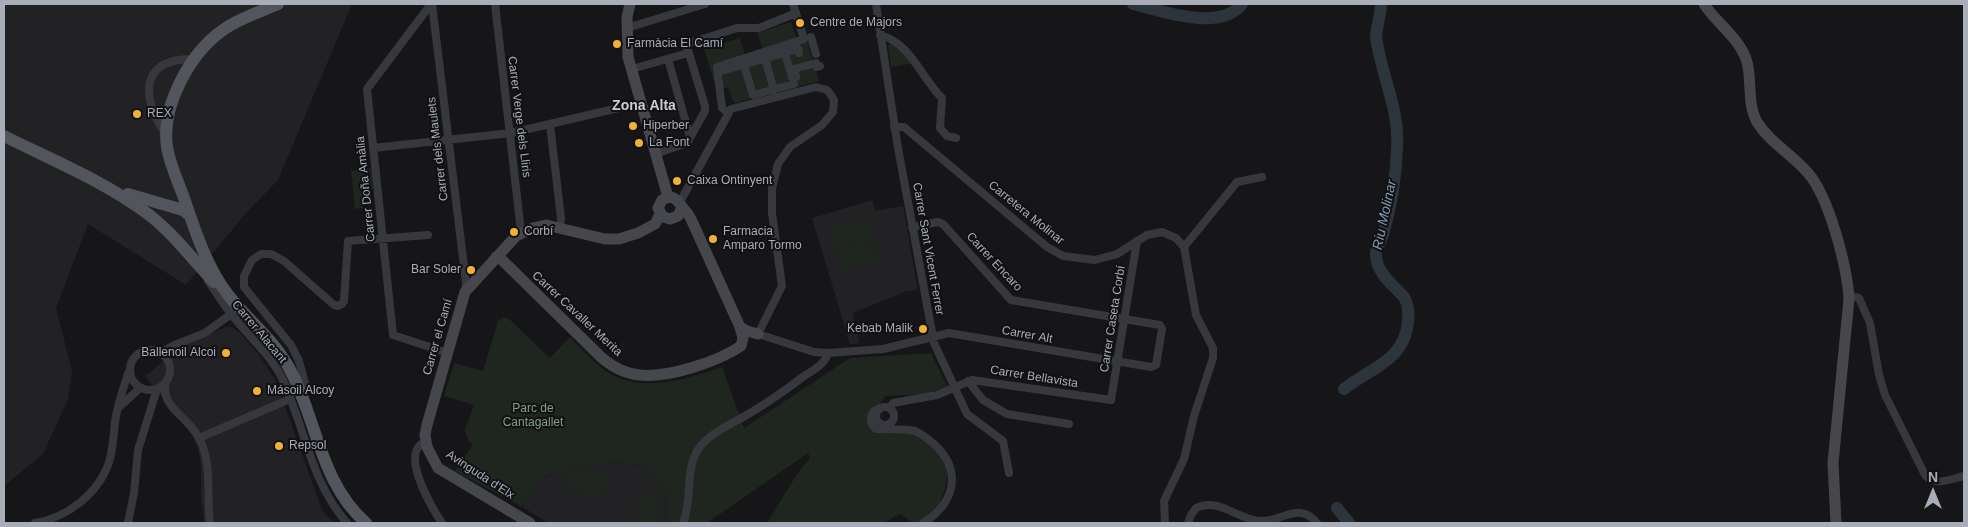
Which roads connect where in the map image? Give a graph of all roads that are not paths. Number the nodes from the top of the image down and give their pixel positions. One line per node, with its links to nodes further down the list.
1 (278, 4): 19 (main road, Carrer Alacant)
2 (431, 4): 37 (street, Carrer dels Maulets); 38 (street, Carrer Doña Amàlia)
3 (495, 4): 32 (street, Carrer Verge dels Lliris)
4 (630, 4): 10 (street)
5 (705, 4): 10 (street)
6 (793, 4): 9 (street)
7 (876, 4): 11 (street, Carrer Sant Vicent Ferrer)
8 (1704, 4): 59 (street)
9 (796, 14): 13 (street); 23 (street)
10 (627, 28): 22 (street)
11 (880, 35): 31 (street, Carrer Sant Vicent Ferrer); 36 (street)
12 (811, 37): 16 (street)
13 (688, 52): 17 (street); 35 (street)
14 (785, 53): 15 (street); 18 (street); 27 (street)
15 (799, 53)
16 (816, 54)
17 (668, 59): 22 (street); 35 (street)
18 (765, 59): 20 (street); 27 (street)
19 (193, 60): 33 (main road, Carrer Alacant); 33 (street, Carrer Alacant)
20 (744, 65): 23 (street); 27 (street)
21 (820, 66): 25 (street)
22 (632, 70): 28 (street)
23 (718, 72): 29 (street)
24 (810, 81): 26 (street)
25 (798, 84)
26 (816, 88): 29 (street); 64 (street)
27 (774, 90)
28 (640, 103): 30 (street); 39 (street)
29 (728, 113): 43 (street)
30 (550, 125): 32 (street); 47 (street)
31 (894, 127): 46 (street, Carrer Sant Vicent Ferrer); 52 (street, Carretera Molinar)
32 (511, 133): 37 (street); 49 (street, Carrer Verge dels Lliris)
33 (166, 134): 44 (main road, Carrer Alacant)
34 (4, 136): 41 (main road)
35 (690, 137): 39 (street)
36 (956, 138)
37 (448, 140): 38 (street); 58 (street, Carrer dels Maulets)
38 (373, 148): 51 (street, Carrer Doña Amàlia)
39 (655, 154): 42 (street)
40 (1262, 177): 54 (street)
41 (111, 189): 44 (main road); 48 (main road)
42 (668, 197): 43 (street); 45 (street)
43 (681, 205): 45 (street); 63 (street)
44 (185, 213): 48 (main road); 53 (main road, Carrer Alacant)
45 (660, 214): 47 (street)
46 (912, 227): 62 (street, Carrer Encaro); 65 (street, Carrer Sant Vicent Ferrer)
47 (560, 228): 49 (street)
48 (167, 231): 55 (main road)
49 (522, 232): 56 (street, Carrer el Camí)
50 (428, 235): 51 (street)
51 (383, 238): 68 (street, Carrer Doña Amàlia); 77 (street)
52 (1137, 241): 54 (street, Carretera Molinar); 62 (street, Carrer Caseta Corbí)
53 (201, 246): 55 (main road); 60 (main road, Carrer Alacant)
54 (1184, 247): 96 (street)
55 (185, 250): 57 (main road)
56 (496, 257): 58 (street, Carrer el Camí); 66 (street, Carrer Cavaller Merita)
57 (196, 262): 60 (main road); 61 (street, Carrer Alacant)
58 (466, 292): 68 (street, Carrer el Camí)
59 (1849, 295): 86 (street); 99 (street)
60 (229, 296): 77 (main road, Carrer Alacant)
61 (231, 314): 67 (street); 77 (street, Carrer Alacant)
62 (1124, 319): 70 (street, Carrer Caseta Corbí); 70 (street, Carrer Alt)
63 (740, 327): 64 (street); 66 (street)
64 (758, 334): 66 (street, Carrer Cavaller Merita); 69 (street, Carrer Alt)
65 (932, 336): 69 (street, Carrer Alt); 70 (street, Carrer Alt); 75 (street, Carrer Sant Vicent Ferrer)
66 (741, 346)
67 (161, 353): 71 (street); 72 (street)
68 (448, 353): 84 (street, Carrer el Camí)
69 (828, 353): 94 (street)
70 (1118, 361): 78 (street, Carrer Caseta Corbí)
71 (129, 371): 74 (street); 79 (street)
72 (166, 381): 76 (street); 83 (street)
73 (968, 381): 75 (street); 78 (street, Carrer Bellavista); 82 (street)
74 (140, 388): 76 (street); 79 (street)
75 (955, 388): 81 (street); 85 (street, Carrer Sant Vicent Ferrer)
76 (157, 389): 88 (street)
77 (295, 396): 83 (street); 90 (street, Carrer Alacant); 91 (main road, Carrer Alacant)
78 (1111, 400)
79 (118, 408): 87 (street)
80 (880, 408): 81 (street); 81 (street); 95 (street)
81 (890, 408)
82 (1069, 424)
83 (199, 438): 89 (street)
84 (426, 441): 92 (street); 93 (street, Avinguda d'Elx)
85 (1009, 474)
86 (1964, 476)
87 (35, 523)
88 (128, 523)
89 (210, 523)
90 (347, 523)
91 (366, 523)
92 (442, 523)
93 (530, 523)
94 (683, 523)
95 (923, 523)
96 (1165, 523)
97 (1188, 523): 98 (street)
98 (1317, 523)
99 (1836, 523)

